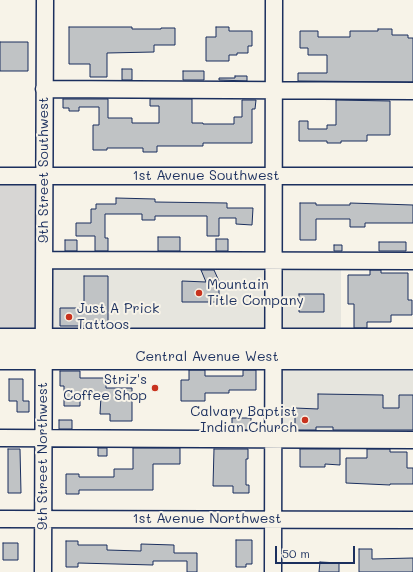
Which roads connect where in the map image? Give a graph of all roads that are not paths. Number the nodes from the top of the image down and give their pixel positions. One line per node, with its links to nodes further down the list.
1 (44, 0): 3 (street, 9th Street Southwest)
2 (274, 0): 4 (street)
3 (44, 89): 4 (street); 7 (street, 9th Street Southwest)
4 (274, 91): 5 (street); 8 (street)
5 (413, 91)
6 (0, 176): 7 (street, 1st Avenue Southwest)
7 (44, 176): 8 (street, 1st Avenue Southwest); 10 (street, 9th Street Southwest)
8 (274, 176): 9 (street, 1st Avenue Southwest); 11 (street)
9 (413, 176)
10 (45, 260): 11 (street); 16 (street, 9th Street Southwest)
11 (273, 260): 12 (street); 15 (street)
12 (413, 261)
13 (0, 340): 16 (highway, Central Avenue West)
14 (413, 340): 15 (highway, Central Avenue West)
15 (273, 348): 16 (highway, Central Avenue West); 18 (highway, Central Avenue West); 21 (street)
16 (44, 349): 17 (highway, Central Avenue West); 20 (street, 9th Street Northwest)
17 (0, 358)
18 (413, 358)
19 (0, 438): 20 (street)
20 (44, 438): 21 (street); 24 (street, 9th Street Northwest)
21 (273, 439): 22 (street); 25 (street)
22 (413, 440)
23 (0, 519): 24 (street, 1st Avenue Northwest)
24 (43, 519): 25 (street, 1st Avenue Northwest); 27 (street, 9th Street Northwest)
25 (274, 520): 26 (street, 1st Avenue Northwest); 28 (street)
26 (413, 520)
27 (43, 572)
28 (273, 572)

